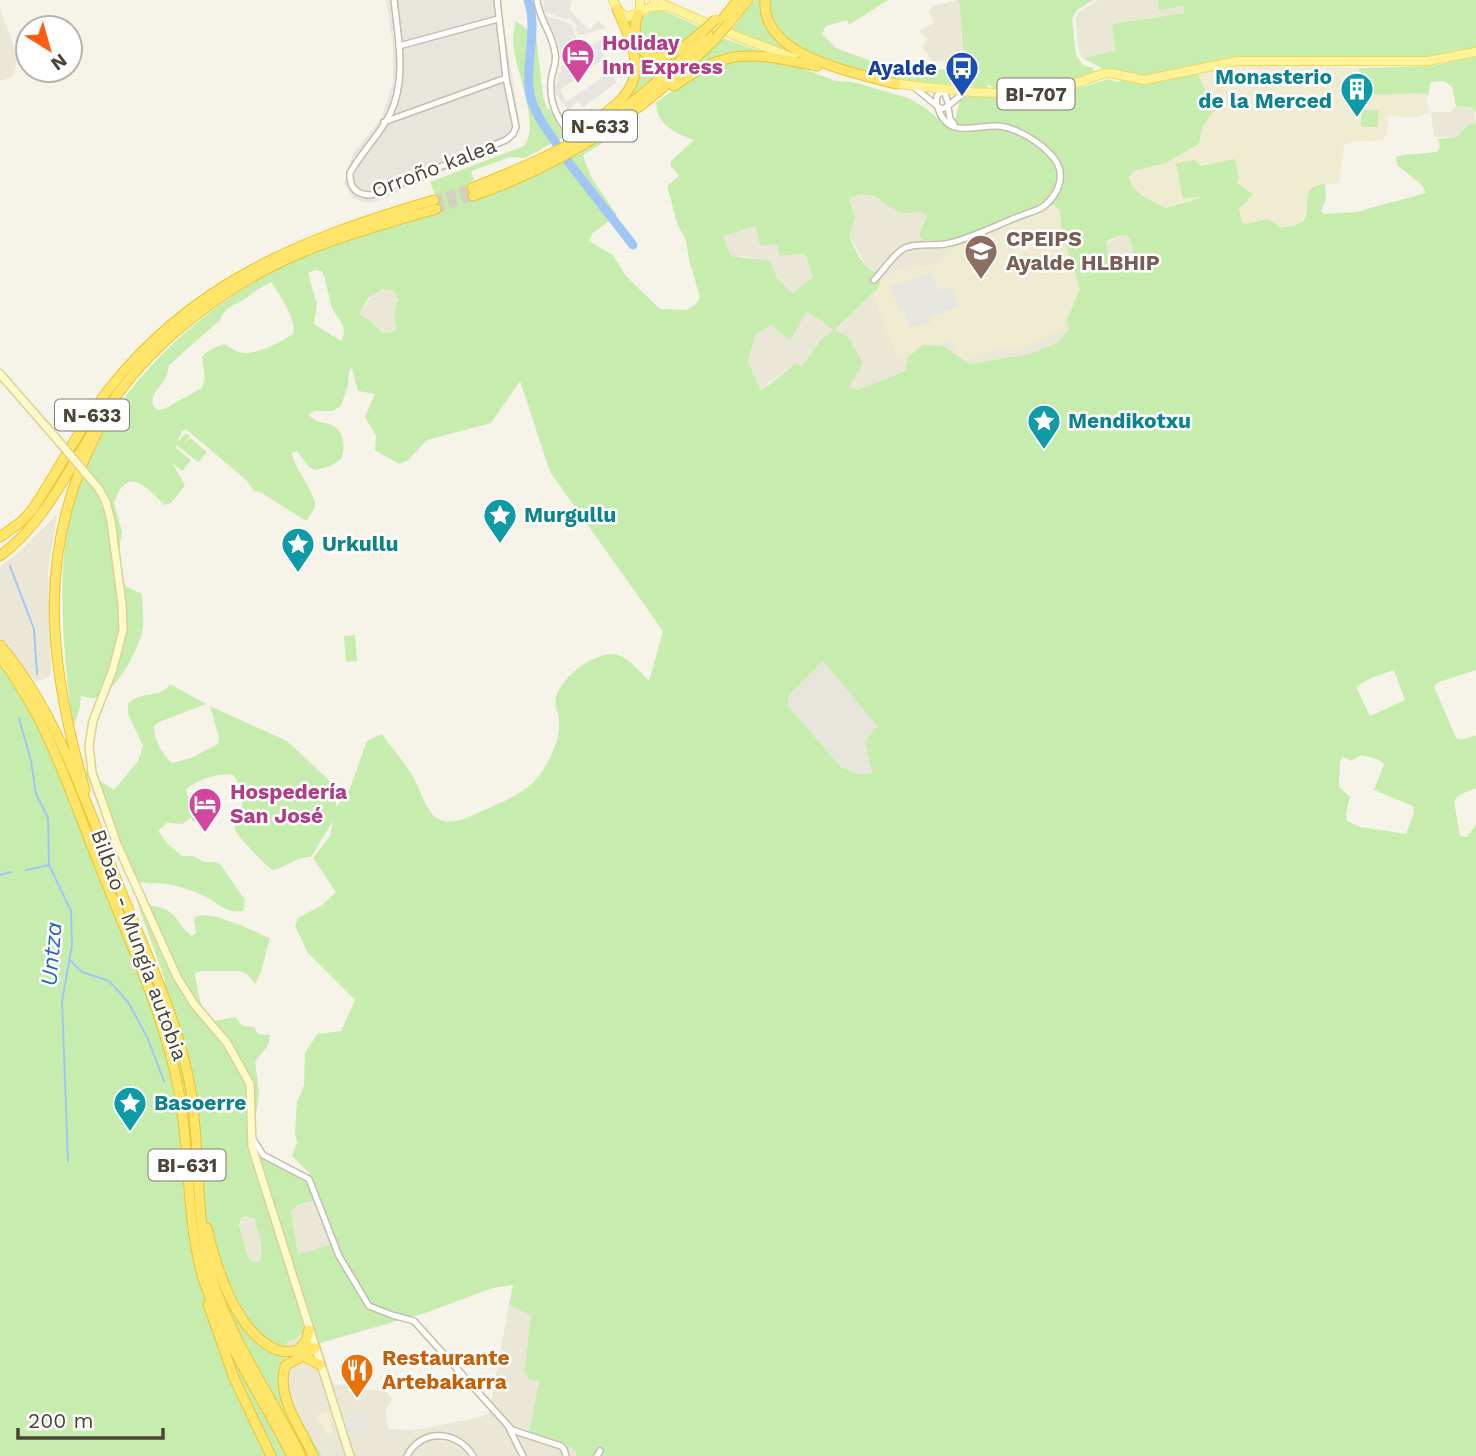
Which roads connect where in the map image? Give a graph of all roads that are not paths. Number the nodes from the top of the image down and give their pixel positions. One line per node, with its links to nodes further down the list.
1 (394, 0): 15 (street, Orroño kalea)
2 (497, 0): 12 (street)
3 (537, 0): 27 (street)
4 (640, 0): 11 (main road)
5 (654, 0): 10 (main road, BI-707)
6 (737, 0): 13 (highway, N-633)
7 (748, 0): 13 (highway, N-633)
8 (765, 0): 19 (highway)
9 (616, 4): 11 (main road); 29 (highway)
10 (667, 6): 11 (main road); 17 (main road, BI-707)
11 (639, 12): 14 (highway)
12 (498, 19): 15 (street); 18 (street)
13 (722, 21): 14 (highway, N-633, bridge); 14 (highway, bridge)
14 (709, 34): 28 (highway, N-633); 29 (highway, N-633)
15 (399, 46): 25 (street, Orroño kalea)
16 (1476, 52): 22 (main road, BI-707)
17 (817, 66): 19 (main road, BI-707); 28 (highway)
18 (506, 78): 25 (street); 25 (street, Orroño kalea)
19 (896, 84): 20 (main road, BI-707)
20 (911, 86): 21 (main road, BI-707); 23 (street)
21 (943, 90): 22 (main road, BI-707); 23 (street); 24 (street)
22 (966, 92): 24 (street)
23 (937, 106): 24 (street); 26 (street)
24 (948, 106): 26 (street)
25 (384, 122)
26 (956, 127): 30 (street)
27 (565, 128)
28 (597, 137): 29 (highway, N-633)
29 (521, 168)
30 (874, 280)
31 (198, 304): 32 (highway, N-633); 34 (highway, N-633); 35 (highway, N-633)
32 (168, 339): 34 (highway, N-633); 39 (highway)
33 (0, 374): 40 (street, bridge)
34 (80, 450): 36 (highway, N-633)
35 (0, 537)
36 (0, 556)
37 (0, 645): 39 (highway, Bilbao - Mungia autobia / BI-631)
38 (0, 657): 42 (highway, Bilbao - Mungia autobia / BI-631)
39 (97, 832): 41 (highway, Bilbao - Mungia autobia / BI-631)
40 (250, 1136): 43 (street); 47 (street)
41 (196, 1159): 45 (highway); 50 (highway, Bilbao - Mungia autobia / BI-631)
42 (204, 1279): 48 (highway); 49 (highway, Bilbao - Mungia autobia / BI-631)
43 (309, 1330): 44 (street); 45 (highway)
44 (315, 1348): 45 (highway); 46 (street)
45 (301, 1353): 46 (highway); 51 (highway)
46 (320, 1365): 52 (street)
47 (508, 1426): 55 (street); 56 (street)
48 (271, 1456)
49 (292, 1456)
50 (301, 1456)
51 (313, 1456)
52 (350, 1456)
53 (407, 1456): 54 (street)
54 (473, 1456)
55 (523, 1456)
56 (566, 1456)

